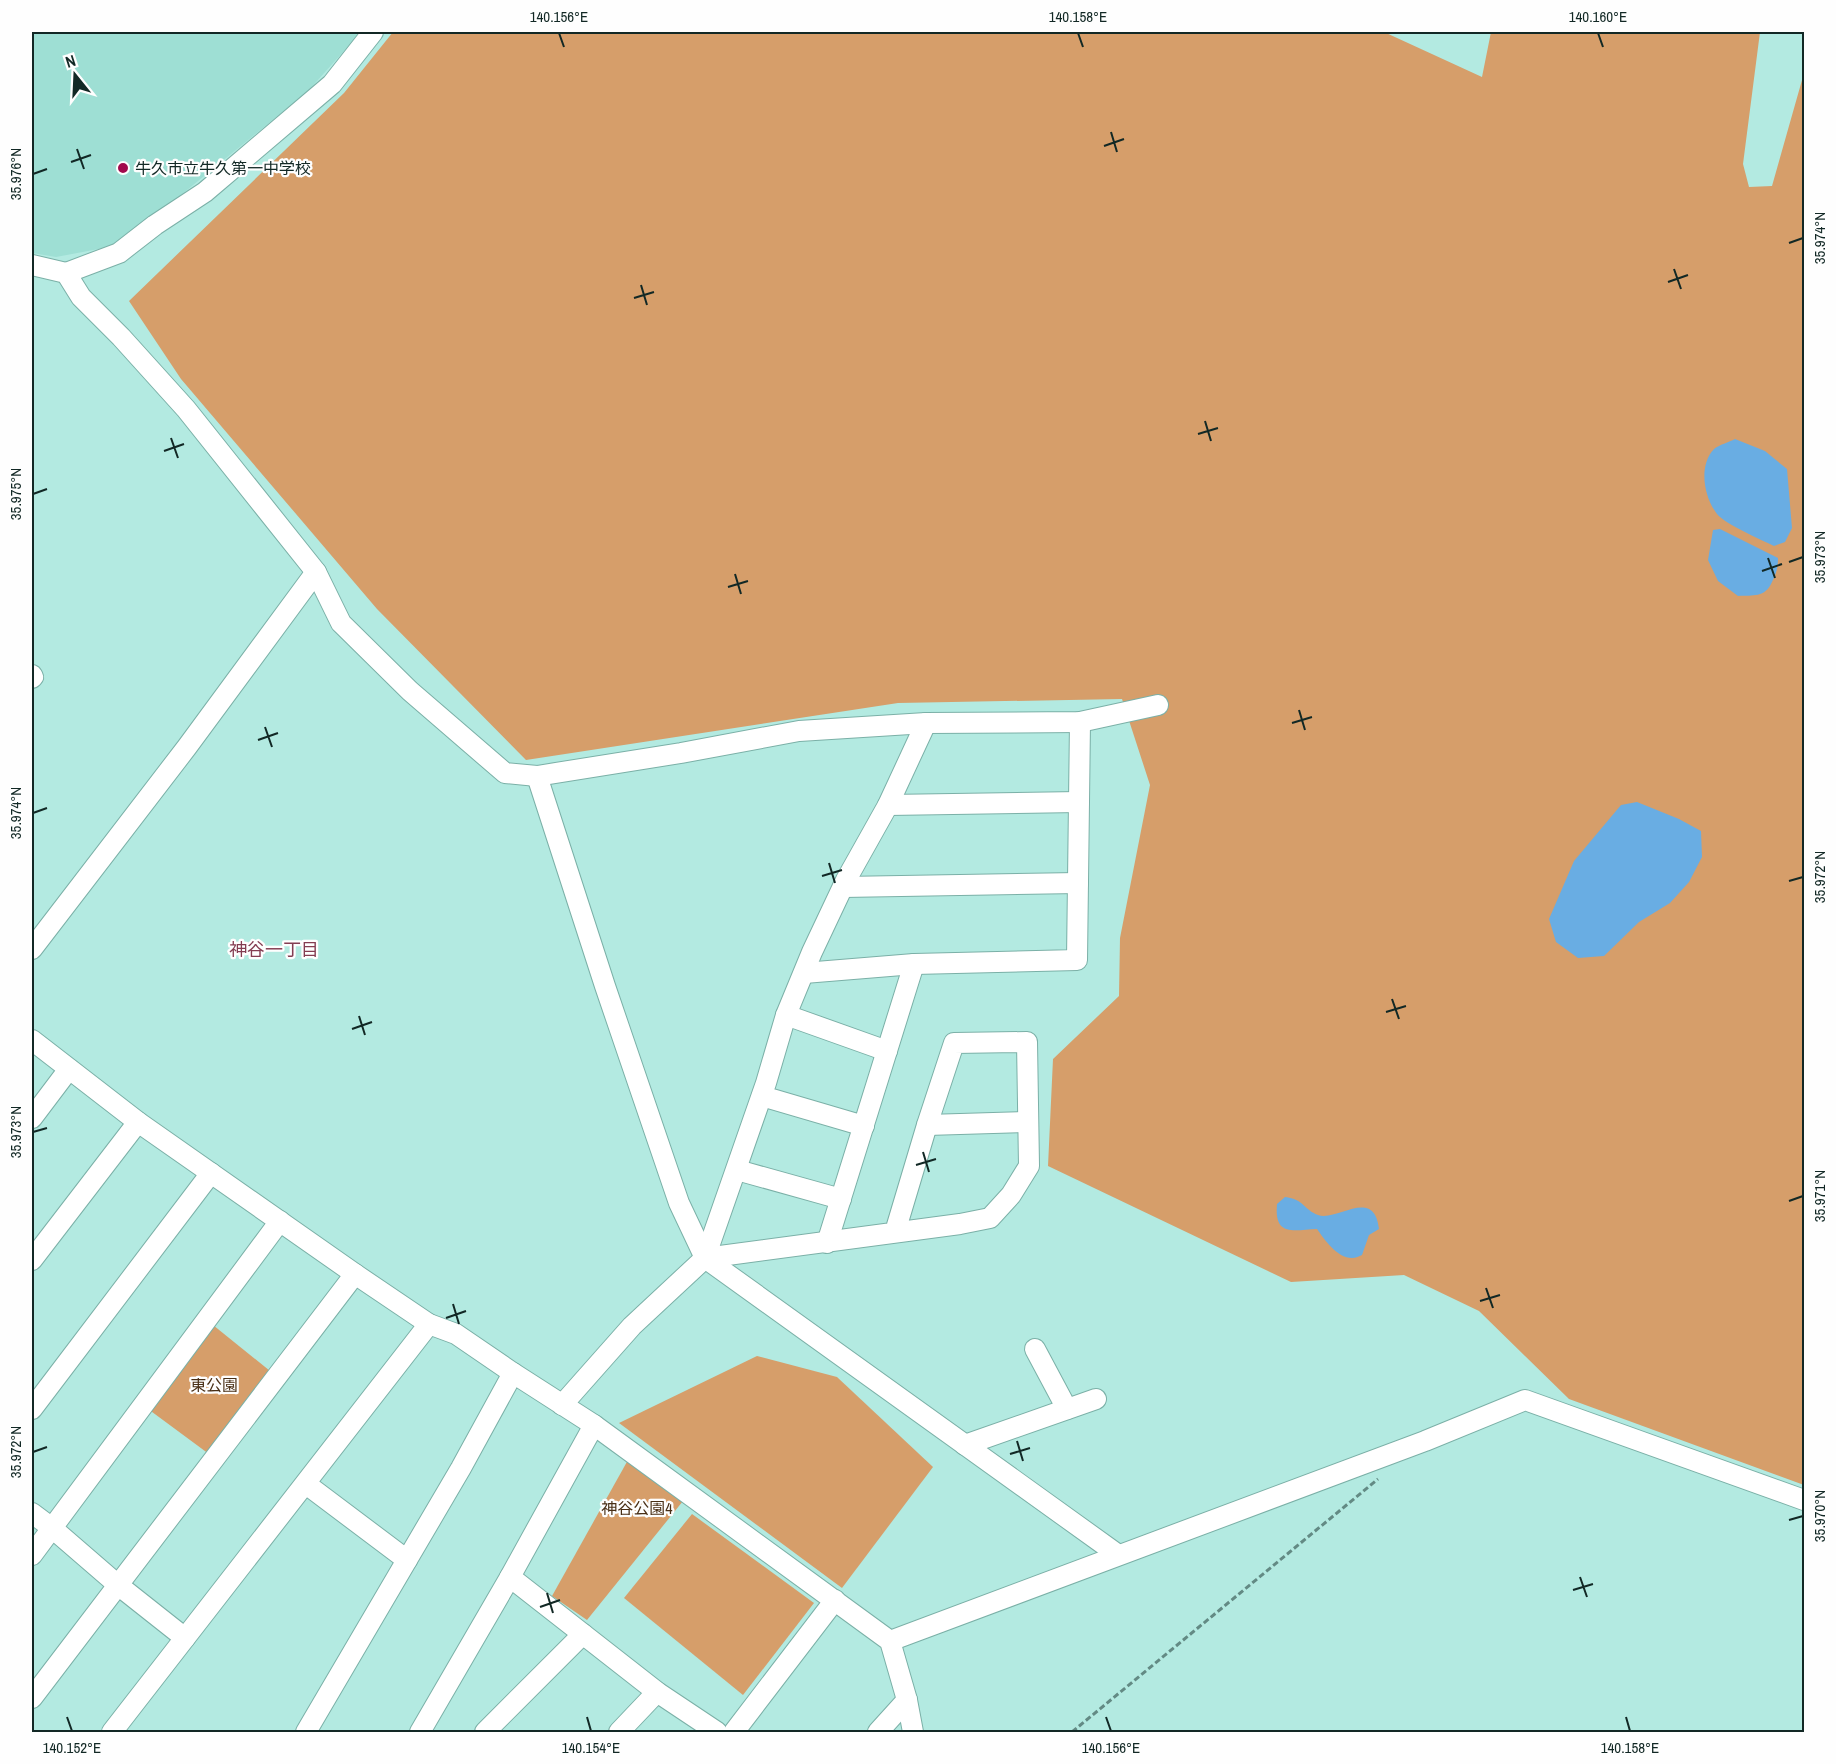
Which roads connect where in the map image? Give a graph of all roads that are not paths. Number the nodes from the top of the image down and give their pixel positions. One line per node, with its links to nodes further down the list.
1 (373, 32): 3 (street)
2 (32, 265): 3 (street)
3 (66, 273): 4 (street)
4 (315, 572): 8 (street); 13 (street)
5 (1158, 705): 6 (street)
6 (1080, 722): 7 (street); 9 (street)
7 (926, 723): 8 (street); 10 (street)
8 (537, 776): 32 (street)
9 (1079, 802): 10 (street); 11 (street)
10 (888, 806): 12 (street)
11 (1078, 883): 12 (street); 14 (street)
12 (843, 887): 15 (street)
13 (32, 949)
14 (914, 964): 15 (street); 18 (street)
15 (804, 974): 16 (street)
16 (786, 1015): 18 (street); 20 (street)
17 (32, 1040): 19 (street)
18 (887, 1051): 25 (street)
19 (69, 1069): 21 (street); 22 (street)
20 (762, 1096): 25 (street); 26 (street)
21 (32, 1118)
22 (138, 1122): 27 (street); 33 (street)
23 (1028, 1122): 24 (street); 24 (street); 30 (street)
24 (927, 1125): 30 (street)
25 (864, 1126): 28 (street)
26 (737, 1170): 28 (street); 32 (street)
27 (211, 1173): 29 (street); 40 (street)
28 (841, 1199): 31 (street)
29 (280, 1221): 34 (street); 47 (street)
30 (895, 1232): 31 (street)
31 (827, 1243): 32 (street)
32 (705, 1258): 39 (street); 43 (street)
33 (32, 1260)
34 (355, 1274): 35 (street); 52 (street)
35 (429, 1324): 37 (street); 44 (street)
36 (1035, 1349): 41 (street)
37 (513, 1373): 39 (street); 50 (street)
38 (1096, 1399): 41 (street)
39 (562, 1405): 42 (street)
40 (32, 1409)
41 (1067, 1409): 43 (street)
42 (594, 1425): 51 (street); 53 (street)
43 (965, 1445): 48 (street)
44 (306, 1484): 50 (street); 55 (street)
45 (1804, 1500): 48 (street)
46 (32, 1513): 47 (street)
47 (52, 1528): 49 (street); 52 (street)
48 (1117, 1554): 56 (street)
49 (32, 1556)
50 (407, 1560): 61 (street)
51 (510, 1577): 54 (street); 62 (street)
52 (118, 1585): 55 (street); 58 (street)
53 (835, 1600): 56 (street); 66 (street)
54 (583, 1634): 57 (street); 63 (street)
55 (185, 1638): 60 (street)
56 (890, 1641): 59 (street)
57 (657, 1692): 64 (street); 65 (street)
58 (32, 1698)
59 (907, 1700): 67 (street); 68 (street)
60 (118, 1730)
61 (306, 1732)
62 (420, 1732)
63 (485, 1732)
64 (619, 1732)
65 (717, 1732)
66 (734, 1732)
67 (878, 1732)
68 (913, 1732)

